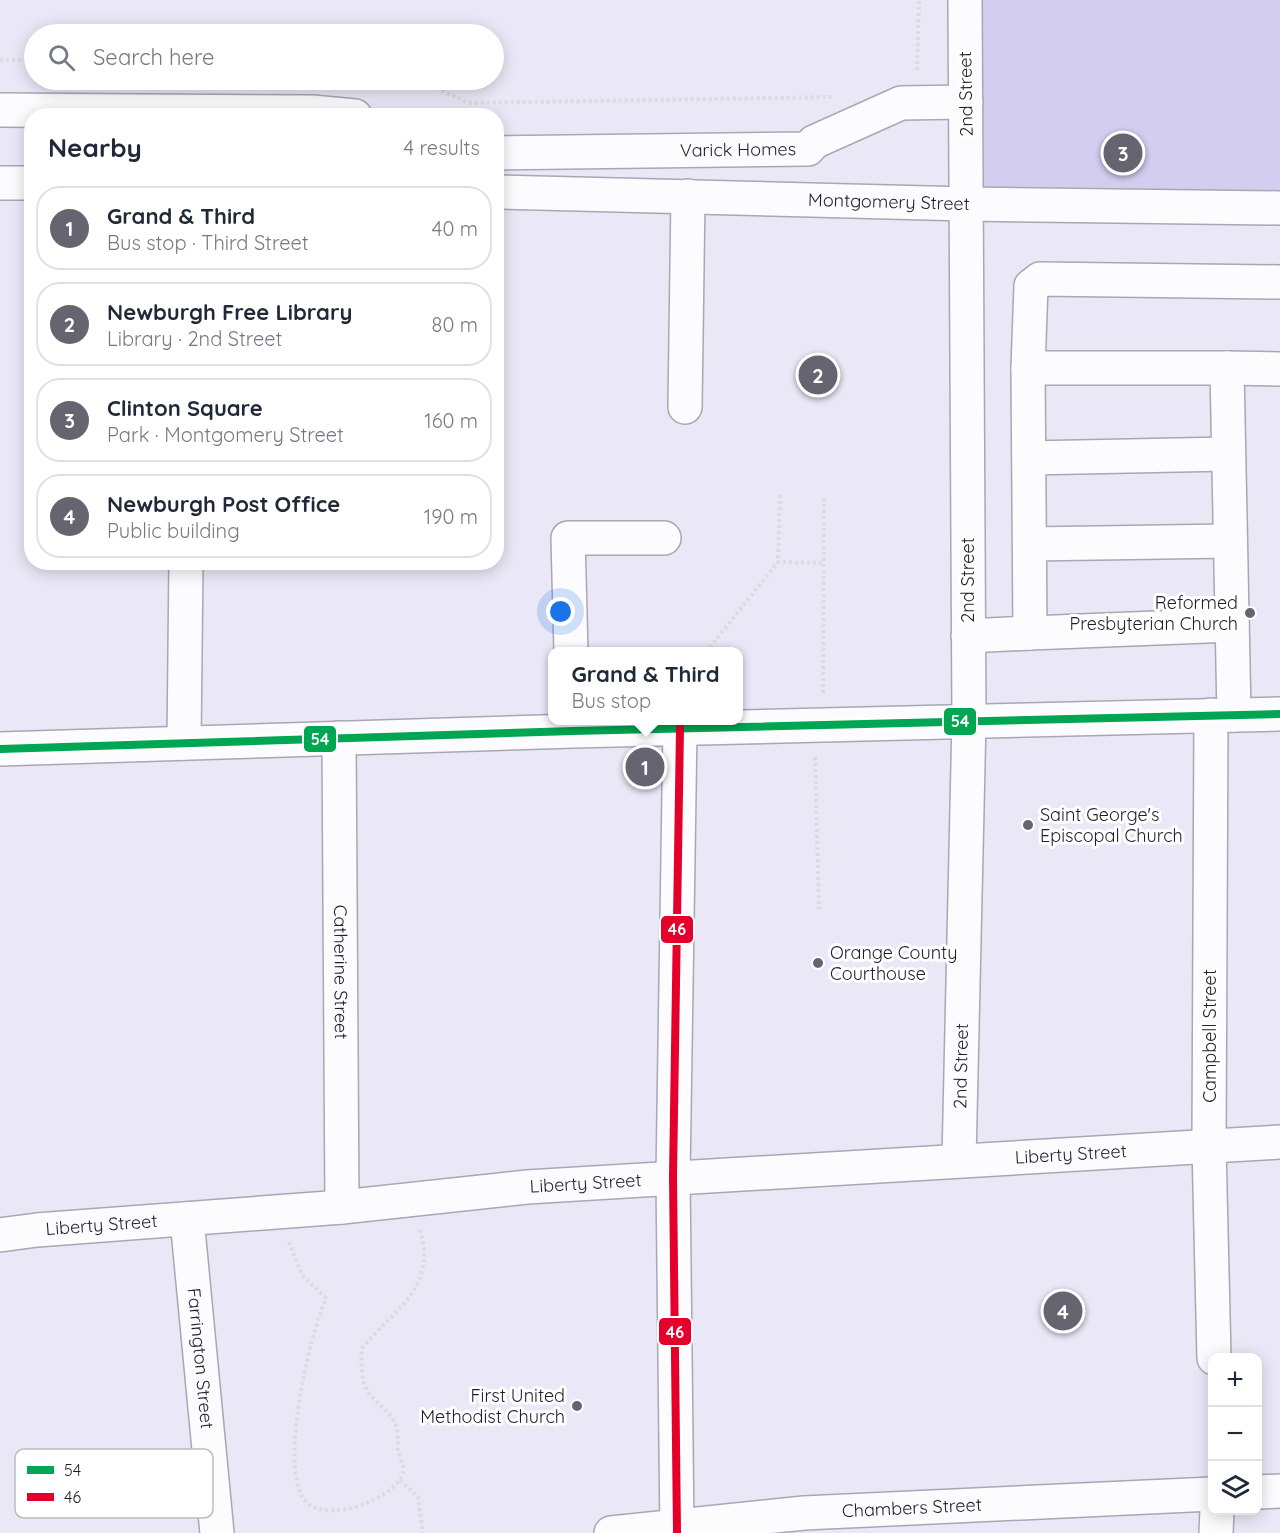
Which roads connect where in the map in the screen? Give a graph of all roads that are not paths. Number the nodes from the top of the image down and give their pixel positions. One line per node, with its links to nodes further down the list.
1 (965, 0): 2 (street, 2nd Street)
2 (966, 102): 5 (street, Varick Homes); 10 (street, 2nd Street)
3 (0, 110): 4 (street)
4 (24, 110)
5 (504, 153)
6 (0, 183): 7 (street)
7 (24, 183)
8 (504, 192): 9 (street, Montgomery Street)
9 (688, 196): 10 (street, Montgomery Street); 16 (street)
10 (967, 204): 11 (street, Montgomery Street); 25 (street, 2nd Street)
11 (1280, 208)
12 (1280, 282): 13 (street)
13 (1028, 368): 14 (street); 18 (street)
14 (1227, 368): 15 (street); 17 (street, Campbell Street)
15 (1280, 369)
16 (685, 407)
17 (1228, 454): 18 (street); 20 (street, Campbell Street)
18 (1029, 458): 21 (street)
19 (664, 538): 26 (street)
20 (1230, 541): 21 (street); 23 (street, Campbell Street)
21 (1030, 544): 24 (street)
22 (186, 570): 33 (street)
23 (1232, 625): 24 (street); 28 (street, Campbell Street)
24 (1030, 633): 25 (street)
25 (968, 636): 29 (street, 2nd Street)
26 (571, 647)
27 (1280, 714): 28 (street)
28 (1223, 715): 29 (street); 36 (street, Campbell Street)
29 (969, 720): 31 (street); 37 (street, 2nd Street)
30 (573, 726): 31 (street); 32 (street)
31 (680, 728): 38 (street)
32 (339, 738): 33 (street); 39 (street, Catherine Street)
33 (184, 743): 34 (street)
34 (0, 749)
35 (1280, 1142): 36 (street, Liberty Street)
36 (1209, 1146): 37 (street, Liberty Street); 42 (street, Campbell Street)
37 (959, 1161): 38 (street, Liberty Street)
38 (673, 1177): 39 (street, Liberty Street); 49 (street)
39 (342, 1207): 40 (street, Liberty Street)
40 (187, 1219): 41 (street, Liberty Street); 43 (street, Farrington Street)
41 (0, 1235)
42 (1214, 1353)
43 (209, 1449)
44 (213, 1491): 50 (street, Farrington Street)
45 (1280, 1491): 46 (street)
46 (1262, 1492)
47 (1208, 1494): 49 (street, Chambers Street)
48 (1217, 1515): 52 (street)
49 (677, 1530): 51 (street, Chambers Street)
50 (217, 1533)
51 (611, 1533)
52 (1216, 1533)

